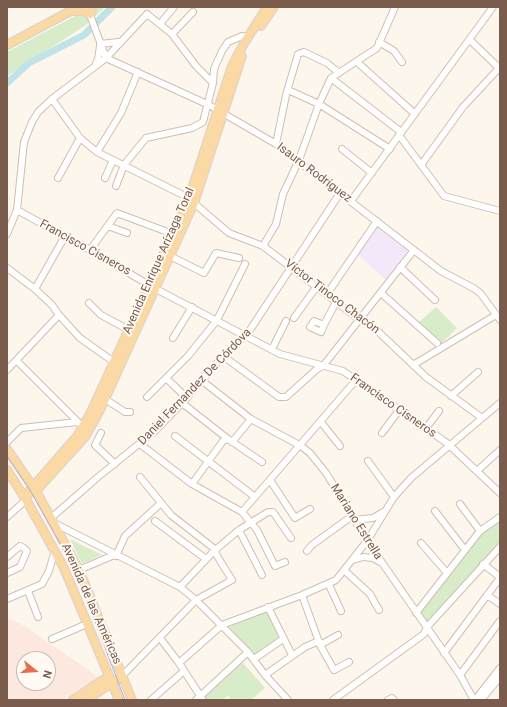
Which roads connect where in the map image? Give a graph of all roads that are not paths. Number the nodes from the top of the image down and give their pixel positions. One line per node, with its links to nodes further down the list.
1 (174, 7): 9 (street)
2 (267, 7): 11 (main road, Avenida Enrique Arízaga Toral)
3 (274, 7): 31 (main road, Avenida Enrique Arízaga Toral)
4 (395, 7): 15 (street)
5 (493, 7): 13 (street)
6 (72, 8): 7 (main road); 12 (main road); 17 (main road)
7 (90, 11): 16 (street)
8 (193, 12): 10 (street)
9 (160, 24): 10 (street); 14 (street)
10 (172, 34): 26 (street)
11 (248, 37): 26 (street); 31 (main road, Avenida Enrique Arízaga Toral)
12 (7, 39)
13 (470, 40): 22 (street); 32 (street)
14 (119, 42): 16 (street); 18 (street)
15 (380, 42): 19 (street); 20 (street)
16 (100, 44): 18 (street); 21 (street)
17 (7, 45)
18 (106, 58): 21 (street); 23 (street, Isauro Rodríguez)
19 (357, 62): 24 (street); 32 (street)
20 (402, 62)
21 (95, 66): 28 (street)
22 (499, 68): 42 (street)
23 (138, 72): 30 (street, Isauro Rodríguez); 38 (street)
24 (339, 73): 25 (street); 27 (street)
25 (331, 78): 29 (street); 33 (street)
26 (213, 83): 30 (street)
27 (288, 90): 29 (street); 35 (street)
28 (52, 99): 34 (street, Víctor Tinoco Chacón); 50 (street)
29 (319, 104): 37 (street); 40 (street)
30 (209, 105): 31 (street, Isauro Rodríguez); 41 (street)
31 (220, 111): 35 (street, Isauro Rodríguez); 48 (main road, Avenida Enrique Arízaga Toral)
32 (415, 114): 33 (street)
33 (400, 133): 37 (street); 42 (street)
34 (80, 138): 38 (street, Víctor Tinoco Chacón); 44 (street)
35 (276, 144): 40 (street, Isauro Rodríguez)
36 (342, 149): 43 (street)
37 (390, 149): 43 (street)
38 (97, 152): 39 (street, Víctor Tinoco Chacón)
39 (113, 160): 41 (street, Víctor Tinoco Chacón); 45 (street)
40 (299, 160): 47 (street, Isauro Rodríguez); 58 (street)
41 (124, 165): 46 (street); 48 (street, Víctor Tinoco Chacón)
42 (421, 165): 51 (street)
43 (372, 173): 49 (street)
44 (58, 178)
45 (105, 178)
46 (116, 186)
47 (340, 193): 49 (street, Isauro Rodríguez); 64 (street, Daniel Fernandez De Córdova)
48 (191, 200): 56 (main road, Avenida Enrique Arízaga Toral); 58 (street, Víctor Tinoco Chacón); 61 (main road, Avenida Enrique Arízaga Toral)
49 (351, 201): 52 (street, Isauro Rodríguez)
50 (17, 210): 55 (street); 57 (street, Francisco Cisneros)
51 (500, 211)
52 (377, 221): 60 (street, Isauro Rodríguez); 71 (street)
53 (108, 226): 54 (street); 56 (street); 59 (street)
54 (127, 233)
55 (7, 234)
56 (173, 234): 67 (main road, Avenida Enrique Arízaga Toral)
57 (65, 236): 59 (street, Francisco Cisneros); 69 (street)
58 (263, 246): 64 (street, Víctor Tinoco Chacón)
59 (90, 250): 67 (street, Francisco Cisneros)
60 (414, 250): 65 (street); 78 (street, Isauro Rodríguez)
61 (170, 256): 62 (street); 67 (main road, Avenida Enrique Arízaga Toral)
62 (239, 258)
63 (245, 264): 79 (street)
64 (291, 267): 68 (street, Víctor Tinoco Chacón); 84 (street, Daniel Fernandez De Córdova)
65 (400, 267): 70 (street); 72 (street)
66 (7, 268): 69 (street)
67 (152, 286): 75 (street, Francisco Cisneros); 83 (main road, Avenida Enrique Arízaga Toral); 100 (main road, Avenida Enrique Arízaga Toral)
68 (317, 286): 71 (street, Víctor Tinoco Chacón); 77 (street)
69 (35, 289): 76 (street)
70 (381, 293): 80 (street); 86 (street)
71 (327, 294): 73 (street, Víctor Tinoco Chacón)
72 (435, 300)
73 (336, 302): 80 (street, Víctor Tinoco Chacón); 82 (street)
74 (89, 303): 83 (street)
75 (192, 307): 79 (street, Francisco Cisneros); 85 (street)
76 (59, 315): 89 (street); 90 (street)
77 (294, 318)
78 (498, 318): 91 (street)
79 (217, 320): 84 (street, Francisco Cisneros); 95 (street)
80 (360, 320): 91 (street, Víctor Tinoco Chacón); 92 (street)
81 (286, 321): 87 (street)
82 (324, 325)
83 (129, 330): 90 (main road, Avenida Enrique Arízaga Toral)
84 (245, 335): 87 (street, Francisco Cisneros); 88 (street, Daniel Fernandez De Córdova)
85 (173, 338)
86 (437, 343)
87 (272, 350): 92 (street, Francisco Cisneros)
88 (223, 356): 92 (street); 96 (street, Daniel Fernandez De Córdova)
89 (17, 361): 93 (street); 109 (street)
90 (114, 362): 109 (main road, Avenida Enrique Arízaga Toral)
91 (413, 365): 98 (street, Víctor Tinoco Chacón)
92 (323, 366): 97 (street, Francisco Cisneros)
93 (7, 370)
94 (478, 372): 98 (street)
95 (167, 379): 99 (street); 101 (street)
96 (201, 380): 101 (street, Daniel Fernandez De Córdova); 107 (street, Mariano Estrella)
97 (356, 380): 103 (street, Francisco Cisneros); 108 (street)
98 (451, 396): 106 (street, Víctor Tinoco Chacón)
99 (147, 397)
100 (105, 399): 105 (street); 132 (main road, Avenida Enrique Arízaga Toral)
101 (185, 401): 114 (street); 116 (street, Daniel Fernandez De Córdova)
102 (500, 403): 106 (street)
103 (400, 410): 110 (street, Francisco Cisneros); 112 (street)
104 (439, 410): 110 (street)
105 (130, 412)
106 (482, 418): 119 (street)
107 (251, 419): 114 (street); 117 (street, Mariano Estrella)
108 (321, 422): 117 (street); 118 (street)
109 (80, 424): 115 (street); 132 (main road, Avenida Enrique Arízaga Toral)
110 (426, 428): 119 (street, Francisco Cisneros)
111 (101, 432): 125 (street)
112 (382, 433)
113 (175, 436): 122 (street)
114 (230, 440): 122 (street); 124 (street)
115 (7, 442)
116 (140, 444): 125 (street, Daniel Fernandez De Córdova); 130 (street)
117 (301, 446): 129 (street); 145 (street, Mariano Estrella)
118 (340, 446)
119 (450, 446): 127 (street, Francisco Cisneros); 135 (street)
120 (7, 449): 132 (main road, Avenida de las Américas)
121 (500, 450): 127 (street)
122 (208, 460): 130 (street); 134 (street)
123 (368, 461): 135 (street)
124 (262, 462)
125 (115, 464): 146 (street, Daniel Fernandez De Córdova)
126 (7, 470): 136 (main road, Avenida de las Américas)
127 (478, 470): 131 (street, Francisco Cisneros)
128 (140, 477): 137 (street)
129 (270, 480): 134 (street); 139 (street)
130 (192, 484): 142 (street)
131 (497, 486): 133 (street, Francisco Cisneros)
132 (34, 489): 136 (main road, Avenida Enrique Arízaga Toral); 146 (main road, Avenida de las Américas)
133 (500, 493)
134 (255, 497): 142 (street)
135 (394, 497): 140 (street)
136 (26, 500): 143 (street); 155 (main road, Avenida de las Américas)
137 (161, 503): 156 (street); 159 (street)
138 (460, 504): 150 (street)
139 (310, 509)
140 (386, 510): 145 (street); 152 (street)
141 (436, 511): 157 (street)
142 (242, 512): 148 (street)
143 (7, 517)
144 (500, 517): 150 (street)
145 (353, 518): 152 (street, Mariano Estrella); 158 (street)
146 (53, 521): 159 (street); 168 (main road, Avenida de las Américas)
147 (155, 522): 161 (street)
148 (250, 522): 149 (street); 151 (street); 165 (street)
149 (239, 530): 156 (street); 172 (street)
150 (480, 531): 157 (street)
151 (291, 538)
152 (367, 542): 163 (street); 166 (street, Mariano Estrella)
153 (421, 543): 171 (street)
154 (500, 547): 167 (street)
155 (55, 550): 162 (main road, Avenida de las Américas); 164 (street)
156 (215, 550): 161 (street); 181 (street)
157 (465, 550): 171 (street)
158 (307, 551)
159 (115, 555): 168 (street); 175 (street)
160 (7, 557): 170 (street)
161 (206, 559): 175 (street)
162 (60, 560): 164 (street); 190 (main road, Avenida de las Américas)
163 (353, 560): 166 (street); 169 (street)
164 (52, 562): 176 (street)
165 (286, 562)
166 (381, 563): 187 (street, Mariano Estrella)
167 (483, 564): 173 (street); 192 (street)
168 (79, 570): 208 (main road, Avenida de las Américas)
169 (345, 571): 174 (street); 185 (street)
170 (7, 573)
171 (447, 573): 187 (street)
172 (262, 575)
173 (500, 578): 179 (street)
174 (329, 585): 178 (street); 186 (street)
175 (180, 587): 177 (street)
176 (28, 591): 180 (street); 188 (street)
177 (189, 594): 181 (street); 184 (street)
178 (302, 595): 183 (street); 197 (street)
179 (487, 595): 182 (street); 199 (street)
180 (7, 599)
181 (196, 600): 184 (street); 191 (street)
182 (500, 604)
183 (268, 607): 191 (street); 196 (street)
184 (187, 609): 195 (street)
185 (379, 610)
186 (341, 611)
187 (416, 613): 192 (street, Mariano Estrella)
188 (38, 616)
189 (500, 621): 207 (street)
190 (87, 624): 194 (street); 210 (main road, Avenida de las Américas)
191 (222, 625): 198 (street); 203 (street)
192 (426, 628): 199 (street, Mariano Estrella); 218 (street)
193 (338, 635): 197 (street)
194 (52, 638)
195 (160, 638): 203 (street); 208 (street)
196 (283, 639): 200 (street); 201 (street)
197 (320, 643): 200 (street); 202 (street)
198 (248, 652): 201 (street); 211 (street)
199 (444, 653): 207 (street, Mariano Estrella)
200 (292, 655): 206 (street)
201 (254, 659): 206 (street)
202 (349, 662)
203 (179, 663): 205 (street)
204 (500, 668): 221 (street)
205 (184, 671): 211 (street); 216 (street)
206 (265, 675): 217 (street)
207 (460, 675): 221 (street, Mariano Estrella)
208 (122, 676): 210 (main road); 215 (main road, Avenida de las Américas)
209 (500, 676): 222 (street)
210 (111, 679): 212 (main road); 213 (main road); 214 (main road, Avenida de las Américas)
211 (200, 699)
212 (73, 700)
213 (87, 700)
214 (119, 700)
215 (132, 700)
216 (151, 700)
217 (288, 700)
218 (334, 700)
219 (388, 700): 220 (street)
220 (394, 700)
221 (475, 700)
222 (481, 700)

